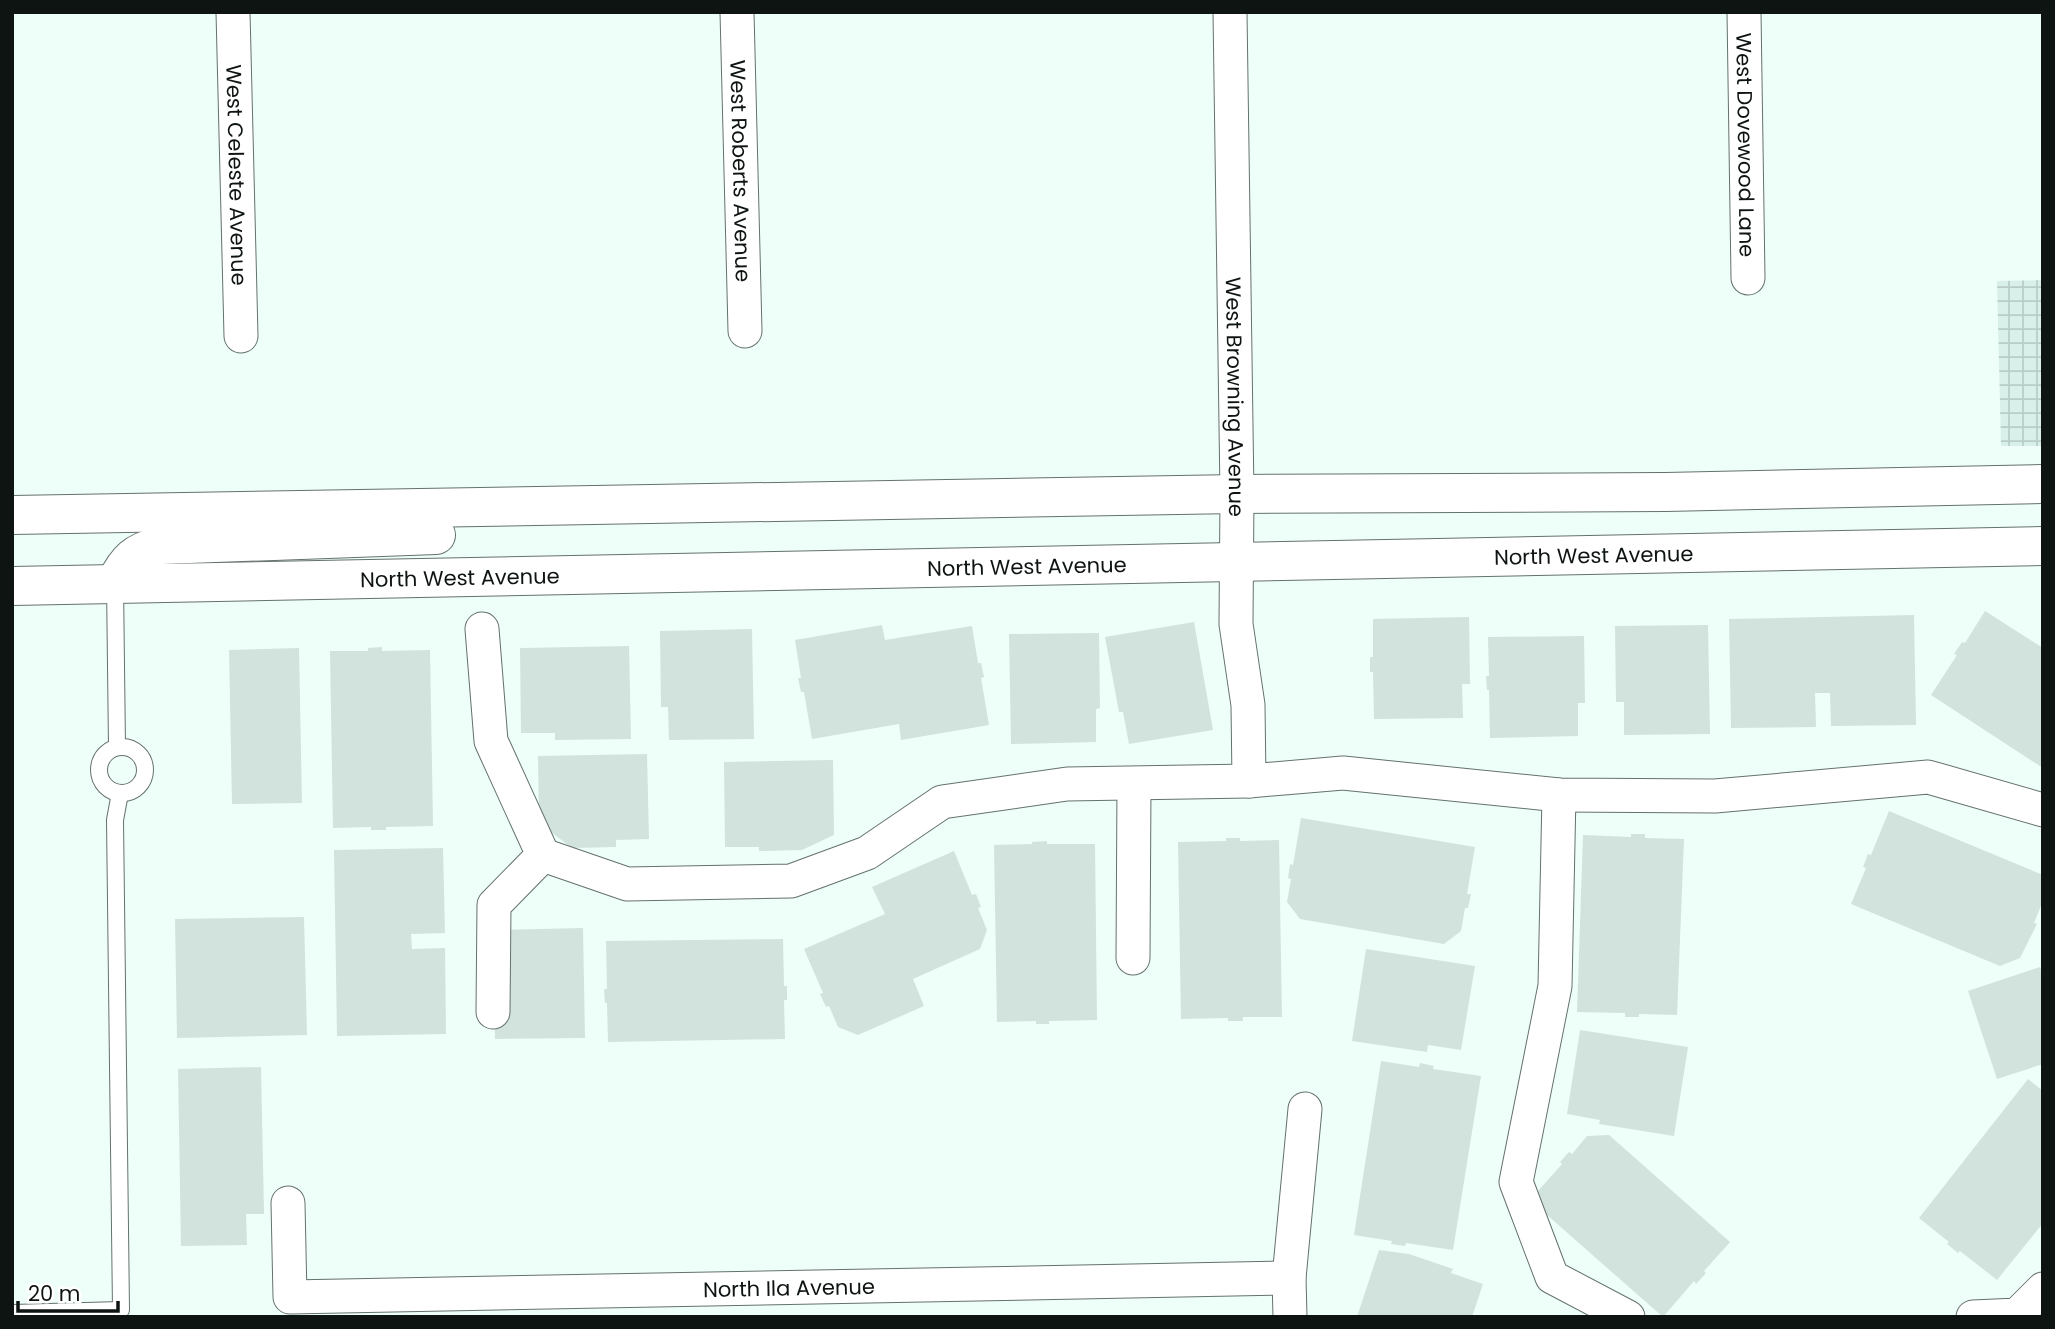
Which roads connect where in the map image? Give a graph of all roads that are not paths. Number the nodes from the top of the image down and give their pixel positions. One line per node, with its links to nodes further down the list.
1 (233, 12): 7 (street, West Celeste Avenue)
2 (737, 12): 6 (street, West Roberts Avenue)
3 (1230, 12): 9 (street, West Browning Avenue)
4 (1744, 12): 5 (street, West Dovewood Lane)
5 (1748, 278)
6 (745, 331)
7 (241, 336)
8 (2043, 484): 9 (main road)
9 (1237, 494): 10 (main road); 13 (street, West Browning Avenue)
10 (712, 504): 11 (main road); 14 (main road)
11 (12, 515)
12 (2043, 546): 13 (main road, North West Avenue)
13 (1237, 560): 14 (main road, North West Avenue); 18 (street, West Browning Avenue)
14 (116, 584): 15 (main road, North West Avenue); 17 (lane)
15 (12, 586)
16 (482, 629): 23 (street)
17 (117, 747): 20 (lane); 20 (lane)
18 (1249, 781): 19 (street); 21 (street)
19 (1134, 785): 23 (street); 24 (street)
20 (120, 793): 30 (lane)
21 (1559, 795): 22 (street); 32 (street)
22 (2043, 810)
23 (543, 855): 25 (street)
24 (1133, 958)
25 (493, 1012)
26 (1305, 1109): 28 (street)
27 (288, 1203): 28 (street, North Ila Avenue)
28 (1289, 1278): 31 (street)
29 (2043, 1289): 33 (street)
30 (12, 1313)
31 (1290, 1317)
32 (1628, 1317)
33 (1973, 1317)

